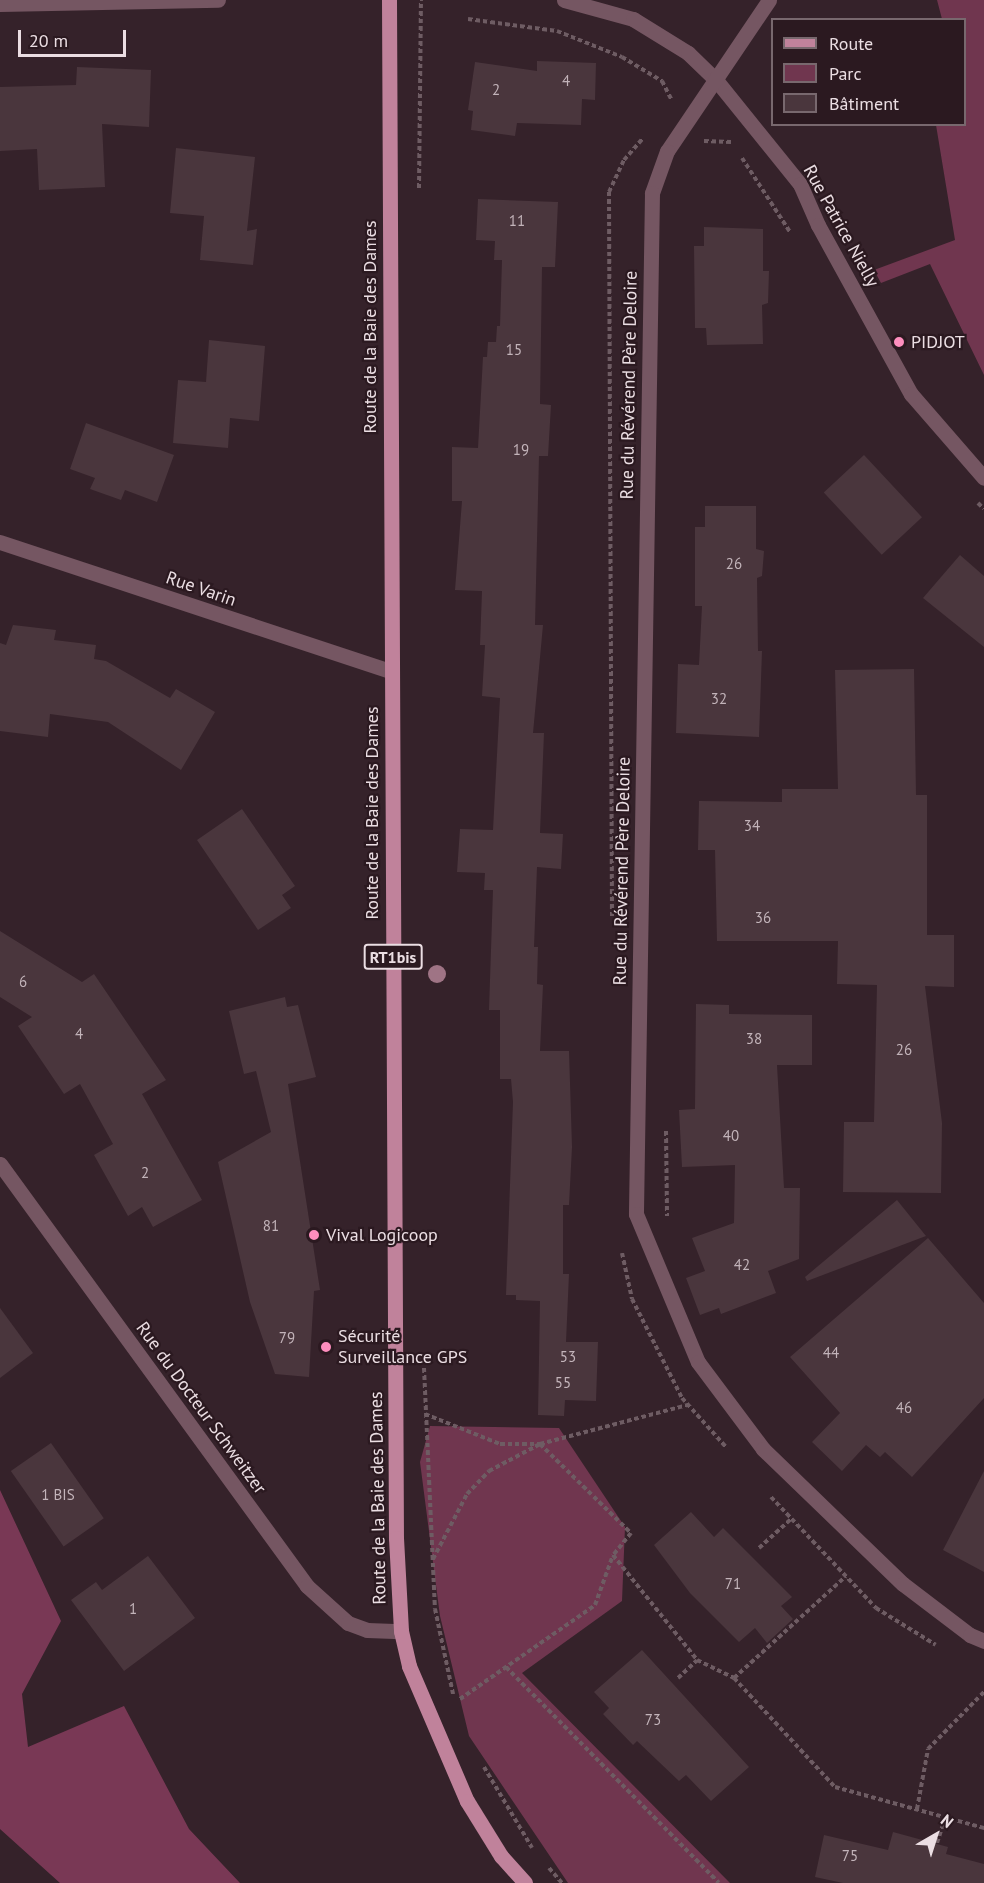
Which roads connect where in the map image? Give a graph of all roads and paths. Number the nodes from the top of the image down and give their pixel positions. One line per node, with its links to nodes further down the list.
1 (218, 0): 6 (street)
2 (389, 0): 15 (main road, Route de la Baie des Dames / RT1bis)
3 (421, 0): 9 (path)
4 (564, 0): 7 (street, Rue Patrice Nielly)
5 (769, 0): 7 (street, Rue du Révérend Père Deloire)
6 (0, 4)
7 (716, 80): 11 (street, Rue Patrice Nielly); 29 (street, Rue du Révérend Père Deloire)
8 (698, 142): 10 (path)
9 (419, 198)
10 (791, 234)
11 (984, 478)
12 (970, 495): 13 (path)
13 (984, 509)
14 (0, 542): 15 (street, Rue Varin)
15 (391, 671): 28 (main road, Route de la Baie des Dames / RT1bis)
16 (666, 1118): 18 (path)
17 (0, 1164): 28 (street, Rue du Docteur Schweitzer)
18 (667, 1225)
19 (424, 1361): 21 (path)
20 (688, 1405): 22 (path)
21 (425, 1414): 22 (path); 36 (path)
22 (540, 1444): 25 (path); 26 (path)
23 (791, 1519): 24 (path)
24 (759, 1548)
25 (613, 1555): 30 (path); 31 (path)
26 (433, 1559)
27 (846, 1576): 33 (path)
28 (401, 1631): 44 (main road, Route de la Baie des Dames / RT1bis)
29 (984, 1641)
30 (697, 1660): 32 (path); 33 (path)
31 (506, 1667): 35 (path); 46 (path)
32 (678, 1678)
33 (734, 1678): 38 (path)
34 (984, 1692): 38 (path)
35 (460, 1699)
36 (459, 1708)
37 (481, 1763): 42 (path)
38 (917, 1809): 39 (path)
39 (945, 1818): 40 (path); 41 (path)
40 (984, 1828)
41 (937, 1843)
42 (537, 1854)
43 (544, 1862): 45 (path)
44 (525, 1883)
45 (562, 1883)
46 (719, 1883)

